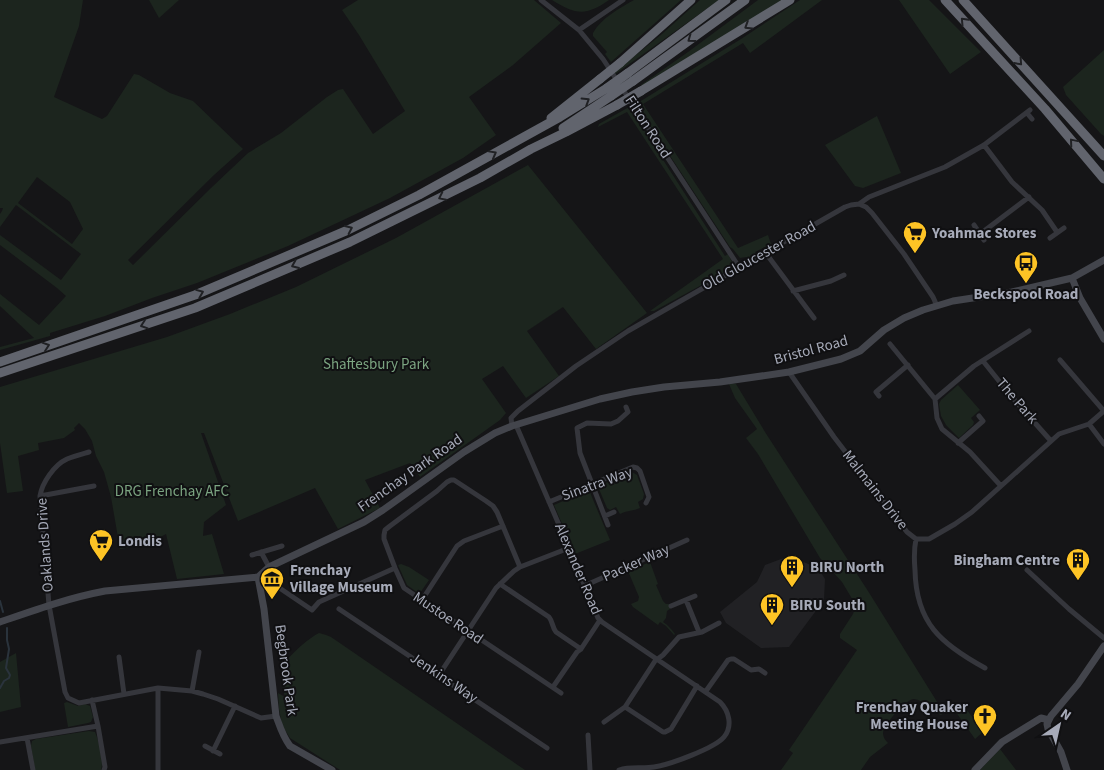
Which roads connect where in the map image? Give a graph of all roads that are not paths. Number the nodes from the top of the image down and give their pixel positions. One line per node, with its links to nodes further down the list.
1 (541, 0): 9 (street, Filton Road)
2 (624, 0): 9 (street)
3 (691, 0): 13 (highway, bridge)
4 (726, 0): 10 (highway)
5 (745, 0): 10 (highway, one-way to 10)
6 (790, 0): 16 (highway, one-way to 16, bridge)
7 (945, 0): 19 (highway, one-way to 7)
8 (963, 0): 14 (highway, one-way to 14)
9 (579, 30): 30 (street, Filton Road)
10 (630, 77): 11 (highway, bridge)
11 (609, 92): 13 (highway, one-way to 11); 16 (highway)
12 (1032, 119): 15 (street, Old Gloucester Road)
13 (535, 130): 43 (highway, one-way to 13)
14 (1090, 140): 17 (highway); 18 (highway)
15 (984, 145): 20 (street); 21 (street, Old Gloucester Road)
16 (531, 149): 46 (highway, one-way to 46)
17 (1104, 156)
18 (1104, 164)
19 (1104, 179)
20 (1029, 198): 24 (street); 25 (street)
21 (859, 204): 28 (street, Old Gloucester Road); 36 (street)
22 (974, 225): 25 (street)
23 (1064, 228): 24 (street)
24 (1057, 232): 26 (street)
25 (980, 234): 27 (street)
26 (1050, 238)
27 (984, 240)
28 (765, 252): 30 (street, Old Gloucester Road); 35 (street)
29 (1103, 260): 34 (main road, Bristol Road)
30 (739, 267): 53 (street, Old Gloucester Road)
31 (834, 272): 33 (street)
32 (844, 275): 33 (street)
33 (838, 278): 35 (street)
34 (1072, 278): 36 (main road, Bristol Road); 39 (main road)
35 (793, 290): 37 (street)
36 (937, 306): 45 (main road, Bristol Road)
37 (814, 318)
38 (1030, 331): 42 (street)
39 (1104, 339)
40 (890, 344): 44 (street)
41 (1060, 360): 50 (street)
42 (983, 361): 48 (street); 54 (street, The Park)
43 (0, 362)
44 (908, 365): 47 (street); 48 (street)
45 (788, 372): 53 (main road, Bristol Road); 69 (street, Malmains Drive)
46 (0, 373)
47 (879, 396)
48 (935, 399): 55 (street)
49 (626, 407): 58 (street)
50 (1104, 411): 52 (street, Malmains Drive)
51 (979, 416): 55 (street)
52 (1089, 424): 54 (street, Malmains Drive); 56 (street)
53 (514, 426): 62 (street, Alexander Road); 77 (main road, Frenchay Park Road)
54 (1052, 441): 60 (street, Malmains Drive)
55 (958, 443): 60 (street)
56 (1104, 444)
57 (89, 452): 61 (street, Oaklands Drive)
58 (592, 485): 62 (street, Sinatra Way); 63 (street, Sinatra Way); 65 (street)
59 (94, 486): 61 (street)
60 (1001, 486): 69 (street, Malmains Drive)
61 (40, 496): 86 (street, Oaklands Drive)
62 (549, 502): 73 (street, Alexander Road)
63 (646, 503)
64 (614, 512): 65 (street)
65 (605, 516): 66 (street)
66 (608, 524)
67 (503, 526): 76 (street, Mustoe Road); 78 (street, Mustoe Road); 84 (street)
68 (676, 537): 71 (street)
69 (916, 539): 101 (street)
70 (687, 540): 71 (street, Packer Way)
71 (679, 544): 82 (street, Packer Way)
72 (282, 546): 74 (street)
73 (569, 548): 76 (street); 82 (street, Alexander Road)
74 (261, 552): 75 (street); 77 (street)
75 (252, 555)
76 (520, 567): 81 (street)
77 (269, 568): 80 (main road, Frenchay Park Road)
78 (395, 568): 80 (street); 84 (street, Mustoe Road)
79 (1027, 570): 94 (street)
80 (258, 577): 86 (main road); 115 (main road, Begbrook Park)
81 (500, 584): 92 (street); 96 (street)
82 (584, 586): 89 (street, Alexander Road)
83 (695, 596): 85 (street)
84 (422, 600): 92 (street, Mustoe Road)
85 (686, 600): 87 (street); 93 (street)
86 (49, 605): 90 (main road); 112 (street, Oaklands Drive)
87 (670, 606)
88 (340, 609): 104 (street, Jenkins Way)
89 (600, 620): 96 (street); 100 (street, Alexander Road)
90 (0, 622)
91 (719, 623): 93 (street)
92 (468, 631): 104 (street); 106 (street, Mustoe Road)
93 (700, 632): 100 (street)
94 (1104, 638)
95 (1104, 646): 116 (main road)
96 (581, 649): 106 (street)
97 (199, 652): 108 (street)
98 (973, 652): 101 (street)
99 (119, 657): 111 (street)
100 (658, 659): 105 (street, Alexander Road); 114 (street)
101 (969, 659): 102 (street)
102 (985, 668)
103 (765, 673): 109 (street)
104 (439, 675): 123 (street, Jenkins Way)
105 (697, 686): 109 (street, Alexander Road); 114 (street)
106 (553, 687): 110 (street, Mustoe Road)
107 (158, 688): 108 (street, Oaklands Drive); 111 (street, Oaklands Drive); 128 (street)
108 (192, 691): 113 (street, Oaklands Drive)
109 (707, 692): 131 (street, Alexander Road)
110 (561, 693)
111 (124, 694): 112 (street, Oaklands Drive)
112 (92, 700): 118 (street)
113 (235, 706): 115 (street, Oaklands Drive); 124 (street)
114 (625, 707): 117 (street)
115 (276, 716): 129 (main road, Begbrook Park)
116 (1049, 720): 132 (main road); 133 (main road)
117 (604, 722)
118 (98, 726): 120 (street); 127 (street)
119 (588, 735): 130 (street)
120 (28, 738): 121 (street); 126 (street)
121 (0, 742)
122 (205, 746): 124 (street)
123 (547, 748)
124 (213, 751): 125 (street)
125 (220, 754)
126 (32, 770)
127 (104, 770)
128 (158, 770)
129 (332, 770)
130 (590, 770)
131 (620, 770)
132 (975, 770)
133 (1067, 770)

